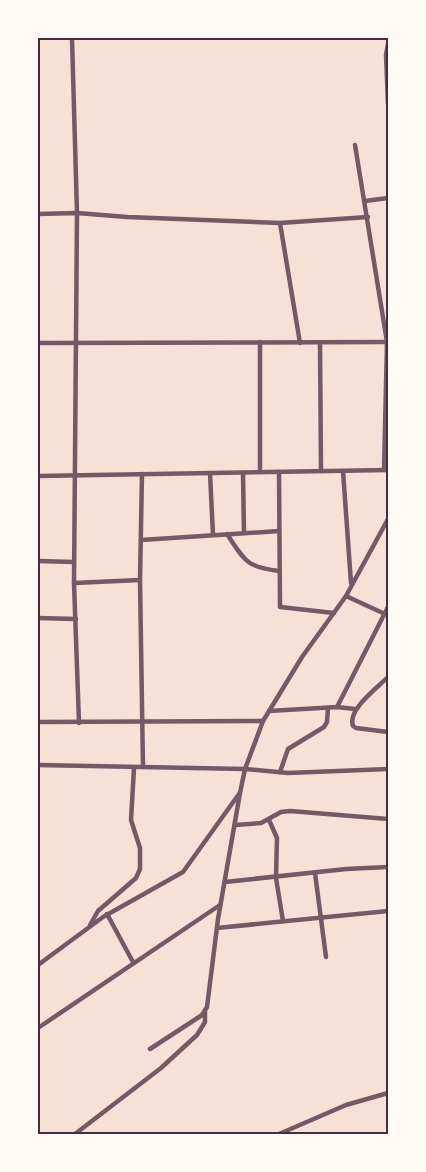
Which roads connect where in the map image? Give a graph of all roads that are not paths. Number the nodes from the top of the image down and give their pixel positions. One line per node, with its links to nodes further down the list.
1 (72, 38): 7 (street)
2 (388, 44): 3 (street)
3 (388, 104)
4 (355, 145): 6 (street)
5 (388, 198): 6 (street)
6 (365, 202): 9 (street)
7 (77, 213): 8 (street); 10 (street); 14 (street)
8 (38, 214)
9 (368, 217): 10 (street); 12 (street)
10 (280, 223): 15 (street)
11 (260, 342): 14 (street); 15 (street); 20 (street)
12 (388, 342): 16 (street); 17 (street)
13 (38, 343): 14 (street)
14 (75, 343): 26 (street)
15 (300, 343): 16 (street)
16 (320, 343): 18 (street)
17 (386, 470): 19 (street)
18 (321, 471): 19 (street); 21 (street)
19 (343, 471): 38 (street)
20 (260, 472): 21 (street); 23 (street)
21 (279, 472): 28 (street)
22 (210, 473): 23 (street); 24 (street); 31 (street)
23 (243, 473): 29 (street)
24 (142, 474): 26 (street); 32 (street)
25 (38, 476): 26 (street)
26 (73, 476): 34 (street)
27 (388, 519): 38 (street)
28 (280, 531): 29 (street); 35 (street)
29 (244, 533): 30 (street)
30 (227, 534): 31 (street); 35 (street)
31 (213, 536): 32 (street)
32 (141, 540): 36 (street)
33 (38, 561): 34 (street)
34 (74, 562): 37 (street)
35 (279, 571): 41 (street)
36 (140, 580): 37 (street); 53 (street)
37 (74, 583): 44 (street)
38 (352, 584): 39 (street)
39 (346, 596): 41 (street); 42 (street)
40 (388, 607): 42 (street)
41 (334, 613): 49 (street)
42 (385, 614): 46 (street)
43 (38, 618): 44 (street)
44 (76, 619): 52 (street)
45 (388, 677): 48 (street)
46 (337, 707): 47 (street); 48 (street)
47 (328, 708): 49 (street); 60 (street)
48 (355, 709): 54 (street)
49 (269, 711): 50 (street)
50 (263, 721): 53 (street); 58 (street)
51 (38, 722): 52 (street)
52 (79, 723): 53 (street)
53 (141, 723): 57 (street)
54 (388, 732)
55 (38, 765): 56 (street)
56 (134, 768): 57 (street); 74 (street)
57 (143, 768): 58 (street)
58 (245, 769): 60 (street); 61 (street)
59 (388, 769): 60 (street)
60 (280, 772)
61 (240, 793): 64 (street); 71 (street)
62 (388, 819): 63 (street)
63 (268, 820): 64 (street); 67 (street)
64 (235, 825): 68 (street)
65 (388, 868): 66 (street)
66 (315, 873): 67 (street); 72 (street)
67 (276, 878): 68 (street); 73 (street)
68 (225, 882): 69 (street)
69 (220, 905): 75 (street); 77 (street)
70 (388, 912): 72 (street)
71 (107, 914): 74 (street); 77 (street)
72 (321, 917): 73 (street); 76 (street)
73 (283, 921): 75 (street)
74 (90, 926): 78 (street)
75 (216, 928): 79 (street)
76 (326, 958)
77 (133, 962): 80 (street)
78 (38, 965)
79 (205, 1011): 81 (street); 83 (street)
80 (38, 1028)
81 (150, 1050)
82 (388, 1093): 84 (street)
83 (75, 1134)
84 (279, 1134)

